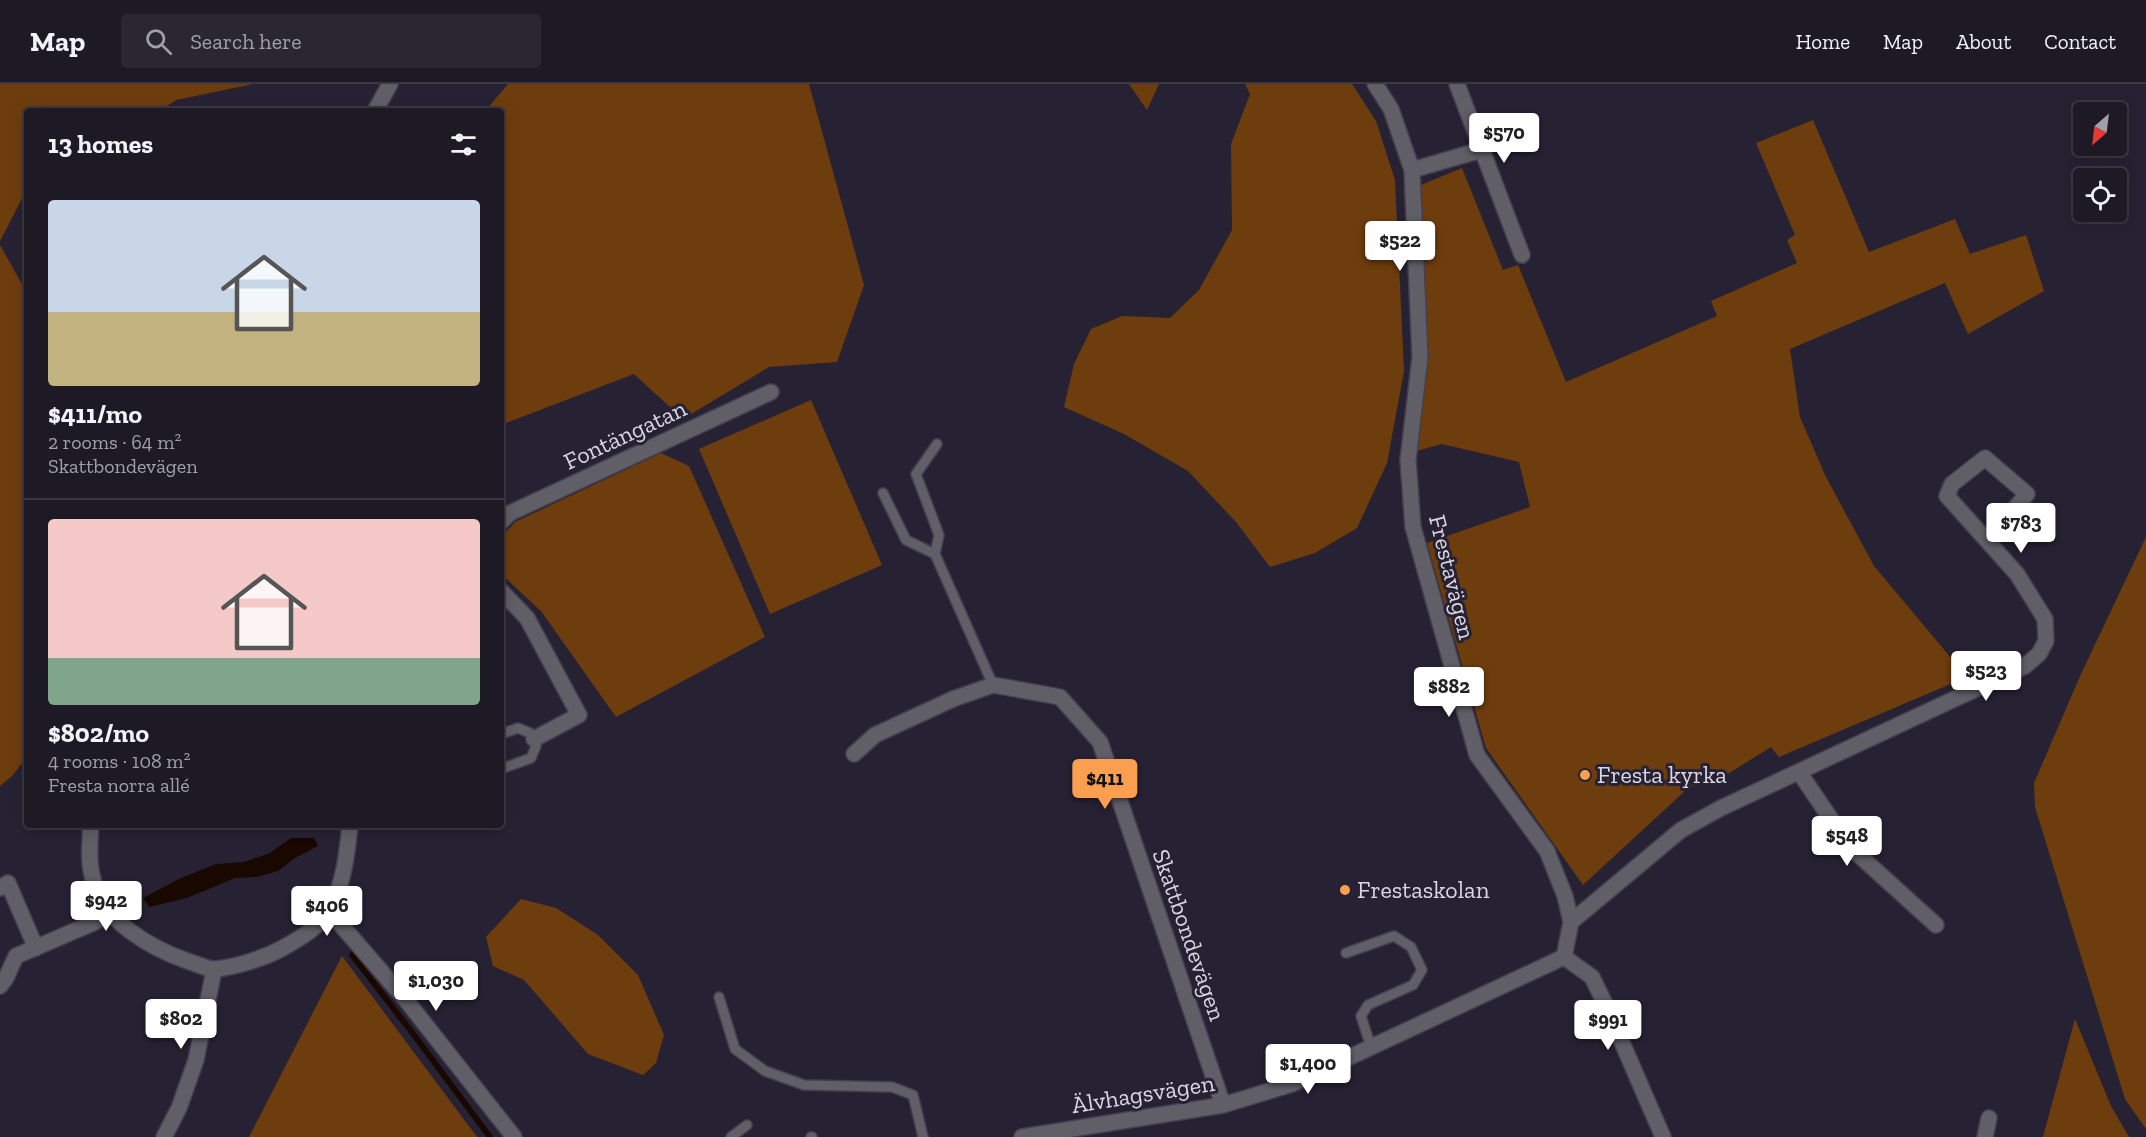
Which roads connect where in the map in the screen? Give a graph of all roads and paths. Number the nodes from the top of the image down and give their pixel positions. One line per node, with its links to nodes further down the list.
1 (390, 84): 4 (street)
2 (1375, 84): 6 (street, Frestavägen)
3 (1456, 84): 5 (street)
4 (377, 108)
5 (1481, 150): 6 (street); 7 (street)
6 (1412, 170): 26 (street, Frestavägen)
7 (1522, 255)
8 (771, 392): 11 (street, Fontängatan)
9 (937, 444): 13 (lane)
10 (883, 493): 13 (lane)
11 (504, 519)
12 (1988, 540): 12 (street); 20 (street)
13 (935, 554): 15 (lane)
14 (504, 594): 17 (street)
15 (993, 685): 18 (street, Skattbondevägen); 35 (street, Skattbondevägen)
16 (504, 733): 17 (lane)
17 (534, 739): 19 (lane)
18 (854, 754)
19 (504, 768)
20 (1799, 772): 26 (street); 27 (street)
21 (91, 828): 25 (street)
22 (350, 828): 24 (street)
23 (0, 888): 28 (street)
24 (329, 911): 31 (street); 40 (street)
25 (110, 913): 28 (street); 31 (street)
26 (1571, 922): 30 (street, Frestavägen)
27 (1936, 926)
28 (36, 948): 32 (street)
29 (1346, 953): 34 (lane)
30 (1564, 957): 34 (street, Älvhagsvägen); 44 (street)
31 (214, 970): 39 (street)
32 (0, 986)
33 (719, 997): 42 (lane)
34 (1371, 1047): 35 (street, Älvhagsvägen)
35 (1223, 1105): 38 (street, Älvhagsvägen)
36 (1989, 1118): 45 (street)
37 (747, 1125): 41 (lane)
38 (1065, 1133): 43 (street, Älvhagsvägen)
39 (164, 1137)
40 (514, 1137)
41 (731, 1137)
42 (923, 1137)
43 (1022, 1137)
44 (1663, 1137)
45 (1986, 1137)

